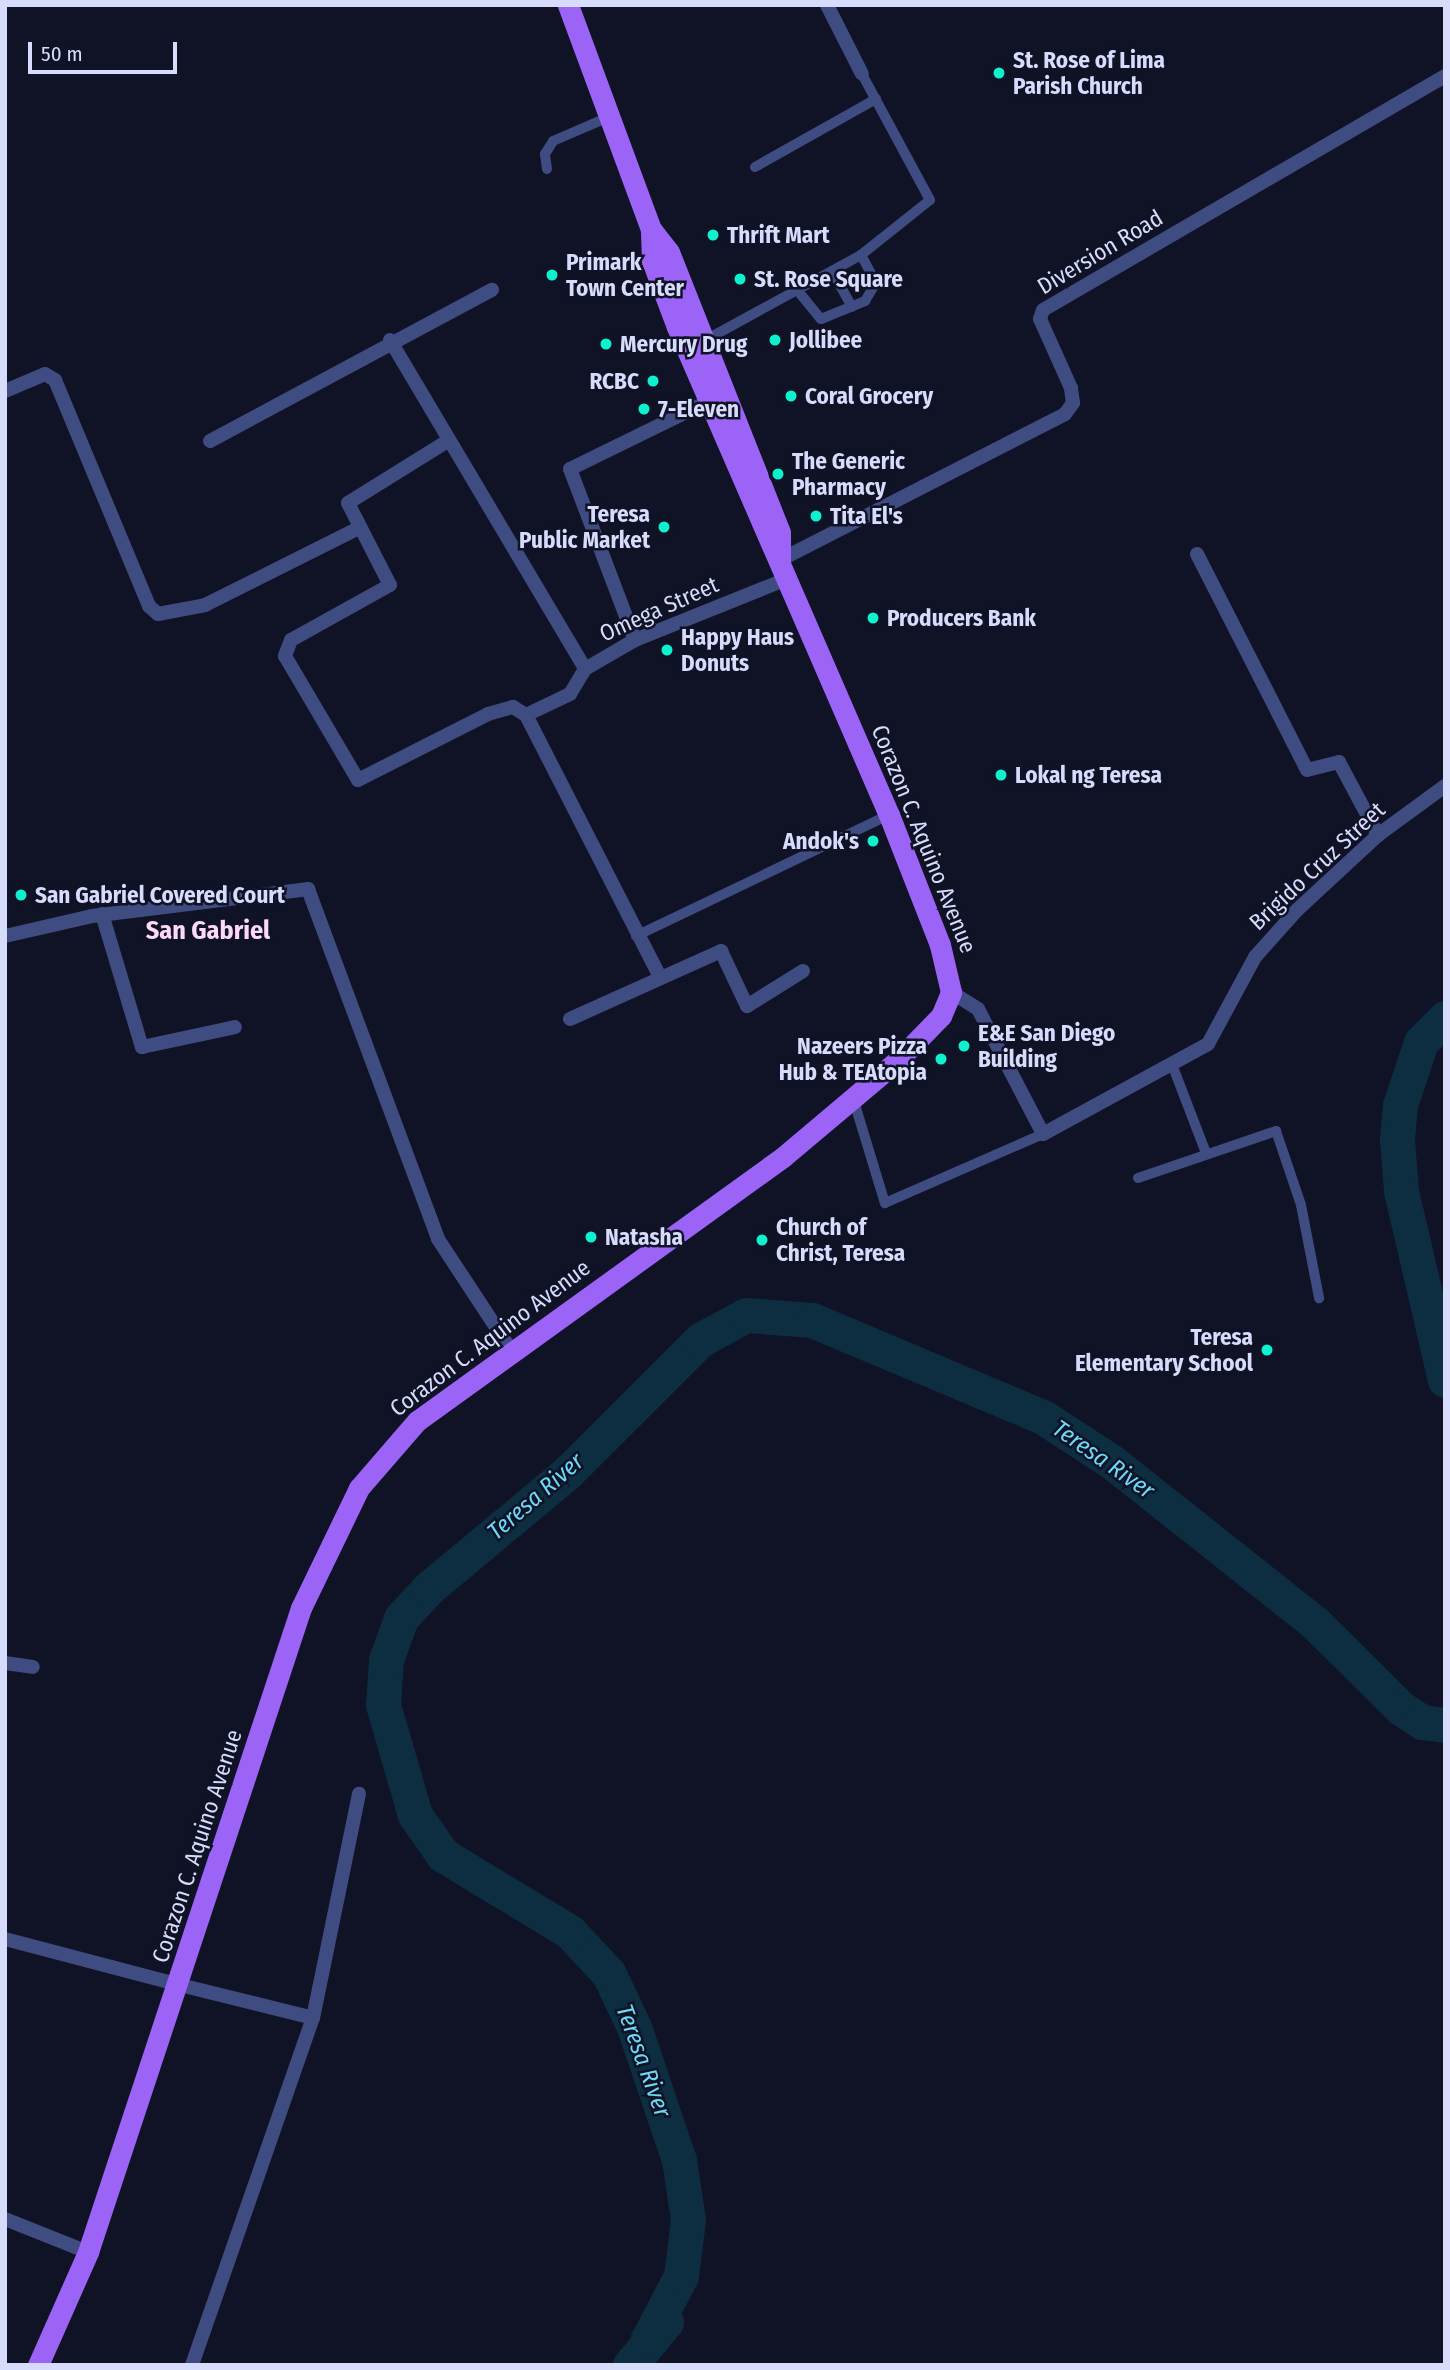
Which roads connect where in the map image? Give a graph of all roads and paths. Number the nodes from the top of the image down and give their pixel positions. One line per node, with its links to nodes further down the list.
1 (568, 5): 6 (main road, Corazon C. Aquino Avenue)
2 (827, 5): 3 (street)
3 (862, 74): 5 (lane)
4 (1445, 76): 22 (street, Diversion Road)
5 (876, 99): 7 (lane); 9 (lane)
6 (609, 117): 8 (lane); 15 (main road, Corazon C. Aquino Avenue)
7 (755, 167)
8 (547, 169)
9 (861, 255): 10 (lane); 13 (lane)
10 (832, 271): 12 (lane); 13 (lane)
11 (492, 290): 14 (street)
12 (798, 290): 13 (lane); 15 (lane)
13 (852, 307)
14 (390, 340): 18 (street); 19 (street)
15 (695, 345): 17 (main road, Corazon C. Aquino Avenue); 22 (main road, Corazon C. Aquino Avenue)
16 (5, 391): 20 (street)
17 (707, 402): 22 (main road, Corazon C. Aquino Avenue); 23 (street)
18 (210, 441)
19 (446, 442): 20 (street); 24 (street)
20 (359, 528): 25 (street)
21 (1197, 555): 28 (street)
22 (783, 569): 23 (street, Omega Street); 27 (main road, Corazon C. Aquino Avenue)
23 (635, 640): 24 (street, Omega Street)
24 (585, 669): 25 (street, Omega Street)
25 (526, 715): 31 (street)
26 (1445, 786): 28 (street, Brigido Cruz Street)
27 (889, 815): 31 (lane); 34 (main road, Corazon C. Aquino Avenue)
28 (1377, 835): 37 (street, Brigido Cruz Street)
29 (102, 914): 30 (street); 36 (street); 43 (street)
30 (5, 936)
31 (636, 936): 33 (street)
32 (803, 971): 33 (street)
33 (659, 975): 35 (street)
34 (951, 992): 38 (main road, Corazon C. Aquino Avenue); 39 (street)
35 (570, 1019)
36 (235, 1027)
37 (1173, 1067): 39 (street, Brigido Cruz Street); 40 (lane)
38 (853, 1098): 39 (lane); 43 (main road, Corazon C. Aquino Avenue)
39 (1043, 1134)
40 (1206, 1153): 41 (lane); 42 (lane)
41 (1138, 1178)
42 (1320, 1298)
43 (511, 1350): 48 (main road, Corazon C. Aquino Avenue)
44 (5, 1663): 45 (street)
45 (33, 1667)
46 (359, 1794): 49 (street)
47 (5, 1940): 48 (street)
48 (180, 1984): 49 (street); 51 (main road, Corazon C. Aquino Avenue)
49 (313, 2018): 53 (street)
50 (5, 2219): 51 (street)
51 (88, 2252): 52 (main road, Corazon C. Aquino Avenue)
52 (38, 2365)
53 (192, 2365)

